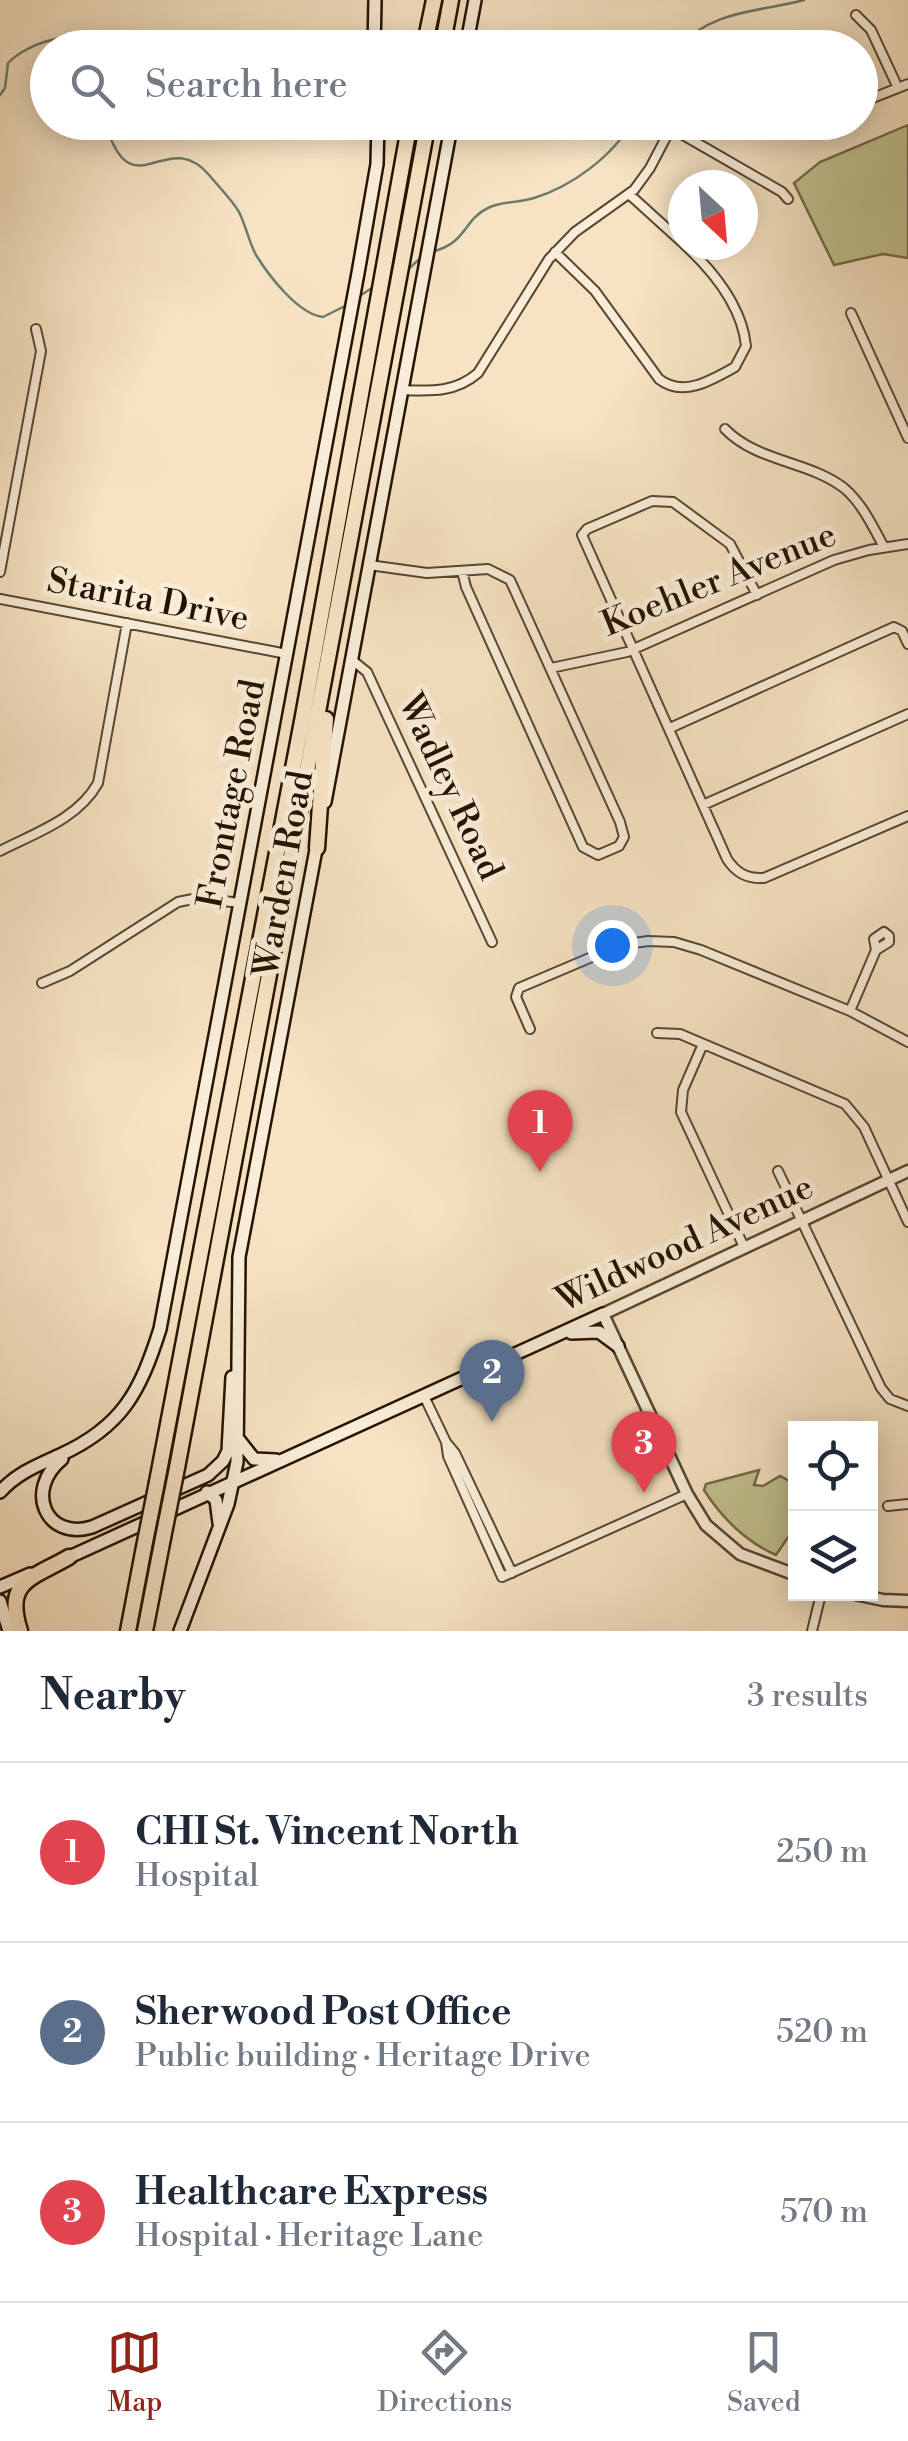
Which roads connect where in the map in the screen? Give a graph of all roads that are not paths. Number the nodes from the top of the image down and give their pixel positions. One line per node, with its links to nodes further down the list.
1 (377, 0): 7 (main road)
2 (434, 0): 8 (highway)
3 (451, 0): 9 (highway)
4 (466, 0): 10 (main road)
5 (475, 0): 11 (main road)
6 (856, 15): 12 (street)
7 (374, 30)
8 (428, 30)
9 (445, 30)
10 (468, 30)
11 (469, 30)
12 (871, 30)
13 (878, 45): 15 (street)
14 (908, 84): 15 (street)
15 (898, 88): 16 (street)
16 (878, 96)
17 (378, 140): 44 (main road, Frontage Road)
18 (407, 140): 95 (highway, bridge)
19 (425, 140): 41 (highway)
20 (449, 140): 30 (main road, Warden Road)
21 (664, 140): 23 (street)
22 (697, 140): 24 (street)
23 (630, 194): 25 (street); 26 (street)
24 (788, 198)
25 (668, 229)
26 (555, 252): 27 (street); 30 (street)
27 (700, 260)
28 (851, 312): 32 (street)
29 (36, 329): 36 (street)
30 (402, 390): 35 (main road, Warden Road)
31 (725, 429): 34 (street)
32 (908, 438)
33 (908, 544): 34 (street, Koehler Avenue)
34 (884, 547): 38 (street, Koehler Avenue)
35 (369, 564): 37 (street); 45 (main road, Warden Road)
36 (0, 572)
37 (462, 572): 46 (street); 46 (street)
38 (756, 595): 43 (street, Koehler Avenue); 43 (street)
39 (0, 599): 40 (street, Starita Drive)
40 (127, 624): 44 (street, Starita Drive); 52 (street)
41 (334, 634): 51 (highway); 96 (highway, bridge)
42 (908, 644): 48 (street)
43 (632, 650): 46 (street, Koehler Avenue); 48 (street)
44 (286, 654): 53 (main road, Frontage Road)
45 (352, 660): 51 (main road, Warden Road); 54 (street, Wadley Road)
46 (550, 668)
47 (908, 714): 49 (street)
48 (670, 728): 49 (street)
49 (703, 805): 50 (street)
50 (908, 816)
51 (317, 848): 69 (main road, Warden Road)
52 (0, 851)
53 (240, 903): 56 (street); 76 (main road, Frontage Road)
54 (492, 942)
55 (876, 950): 57 (street)
56 (42, 983)
57 (850, 1011): 58 (street); 60 (street)
58 (530, 1029)
59 (657, 1033): 61 (street)
60 (908, 1042)
61 (703, 1044): 64 (street); 67 (street)
62 (778, 1170): 65 (street)
63 (908, 1170): 64 (street, Wildwood Avenue)
64 (888, 1180): 65 (street, Wildwood Avenue); 66 (street)
65 (802, 1220): 67 (street, Wildwood Avenue); 73 (street)
66 (908, 1222)
67 (744, 1247): 68 (street, Wildwood Avenue)
68 (602, 1314): 70 (main road, Wildwood Avenue); 71 (street)
69 (237, 1331): 74 (main road, Warden Road); 76 (main road)
70 (561, 1332): 71 (main road); 72 (main road, Wildwood Avenue)
71 (618, 1346): 81 (street)
72 (424, 1396): 75 (street); 77 (main road, Wildwood Avenue)
73 (908, 1406)
74 (238, 1438): 77 (main road); 78 (main road, Warden Road)
75 (446, 1442): 87 (street); 87 (street)
76 (78, 1447): 79 (main road)
77 (280, 1460): 78 (main road, Wildwood Avenue)
78 (233, 1480): 80 (main road, Wildwood Avenue); 84 (main road, Warden Road)
79 (0, 1492)
80 (207, 1492): 84 (main road); 85 (main road, Wildwood Avenue)
81 (687, 1494): 86 (street); 87 (street)
82 (908, 1504): 83 (street)
83 (888, 1506)
84 (219, 1530): 97 (main road, Warden Road)
85 (69, 1557): 88 (main road, Wildwood Avenue); 94 (highway)
86 (788, 1572)
87 (512, 1573)
88 (0, 1587)
89 (878, 1599): 91 (street)
90 (818, 1601): 98 (street)
91 (908, 1601)
92 (1, 1606): 93 (main road)
93 (9, 1631)
94 (20, 1631)
95 (128, 1631)
96 (145, 1631)
97 (180, 1631)
98 (812, 1631)

